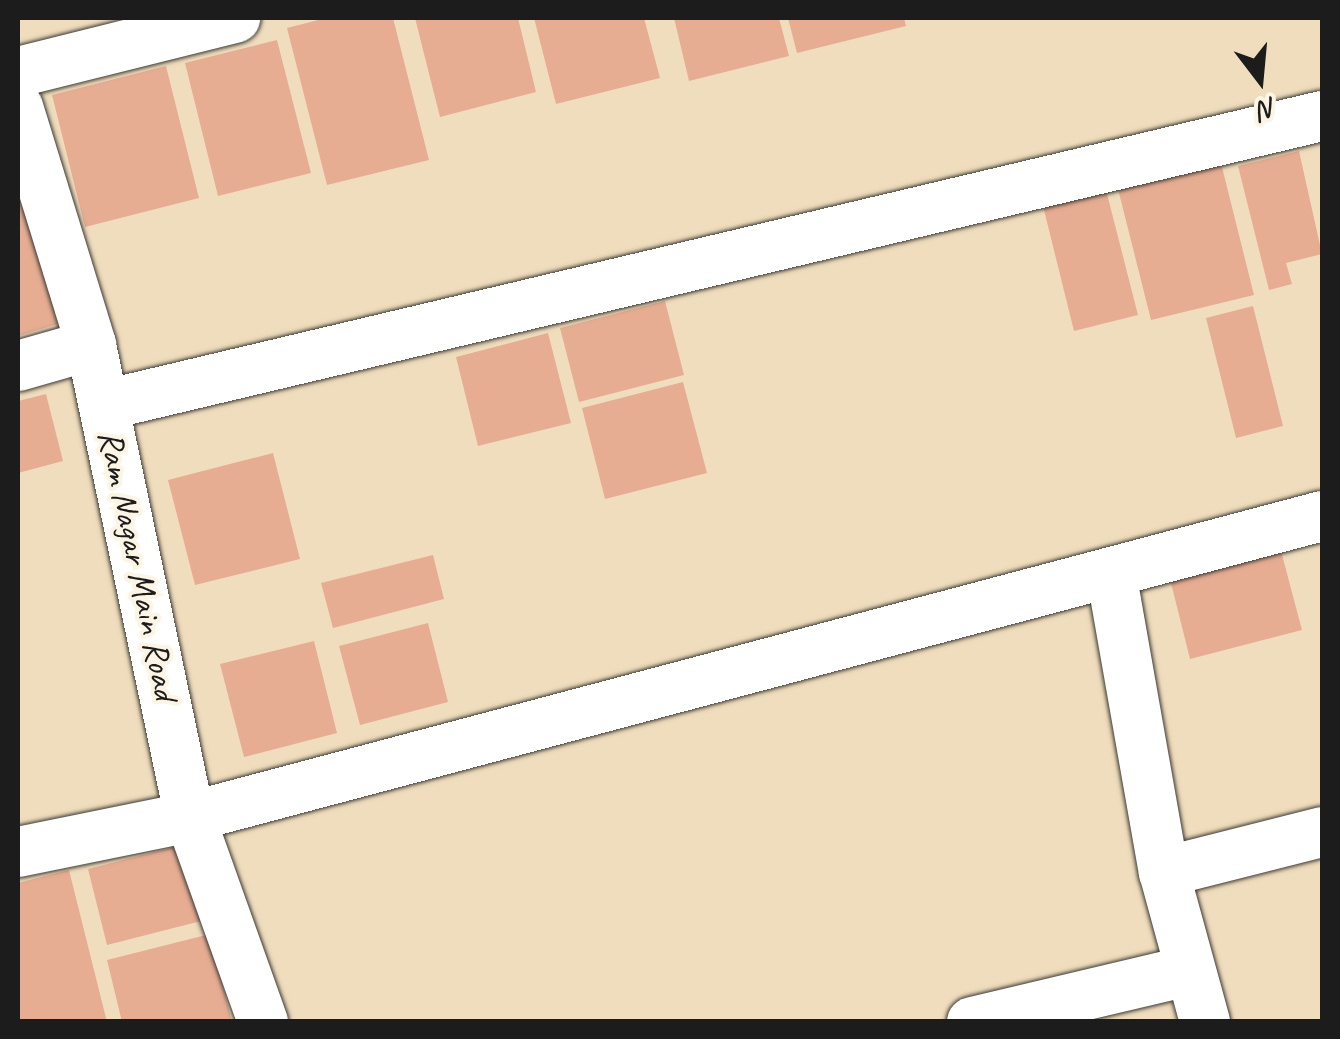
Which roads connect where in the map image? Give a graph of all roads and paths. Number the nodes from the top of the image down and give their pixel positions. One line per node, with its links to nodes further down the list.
1 (235, 18): 2 (street)
2 (18, 72)
3 (18, 107): 5 (street, Ram Nagar Main Road)
4 (1322, 116): 7 (street)
5 (91, 346): 6 (street); 7 (street, Ram Nagar Main Road)
6 (18, 366)
7 (105, 405): 10 (street, Ram Nagar Main Road)
8 (1322, 516): 9 (street)
9 (1112, 578): 10 (street); 13 (street)
10 (190, 817): 12 (street); 15 (street, Ram Nagar Main Road)
11 (1322, 832): 13 (street)
12 (18, 852)
13 (1164, 872): 14 (street)
14 (1187, 970): 16 (street); 17 (street)
15 (263, 1022)
16 (972, 1022)
17 (1205, 1022)

